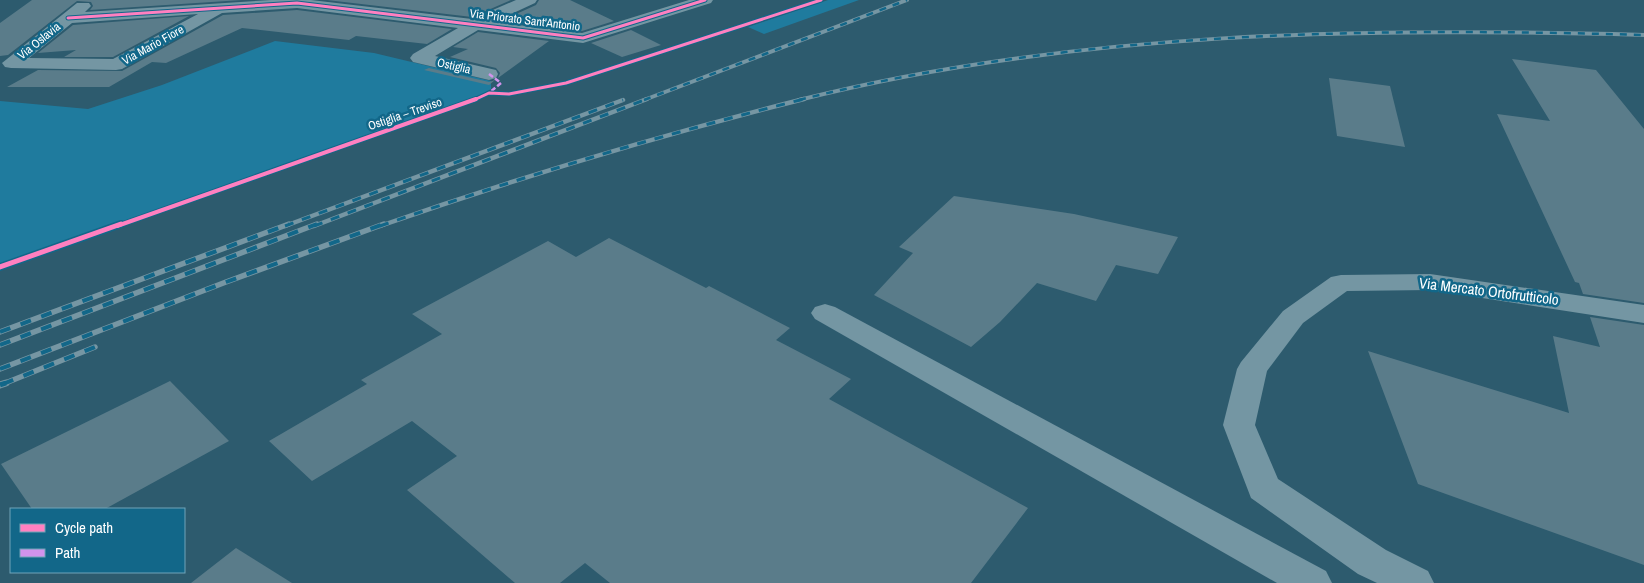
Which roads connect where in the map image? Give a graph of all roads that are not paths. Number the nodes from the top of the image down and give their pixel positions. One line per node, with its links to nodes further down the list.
1 (90, 0): 7 (street, Via Oslavia)
2 (355, 0): 6 (street)
3 (529, 0): 8 (street)
4 (705, 0): 8 (street, Via Priorato Sant'Antonio)
5 (224, 4): 6 (street, Via Priorato Sant'Antonio); 7 (street, Via Priorato Sant'Antonio); 9 (street, Via Mario Fiore)
6 (336, 7): 8 (street, Via Priorato Sant'Antonio)
7 (68, 18): 9 (street, Via Oslavia)
8 (476, 24): 10 (street, Ostiglia)
9 (12, 63)
10 (490, 74)
11 (826, 312): 13 (street)
12 (1644, 314): 14 (street, Via Mercato Ortofrutticolo)
13 (1312, 583)
14 (1414, 583)

